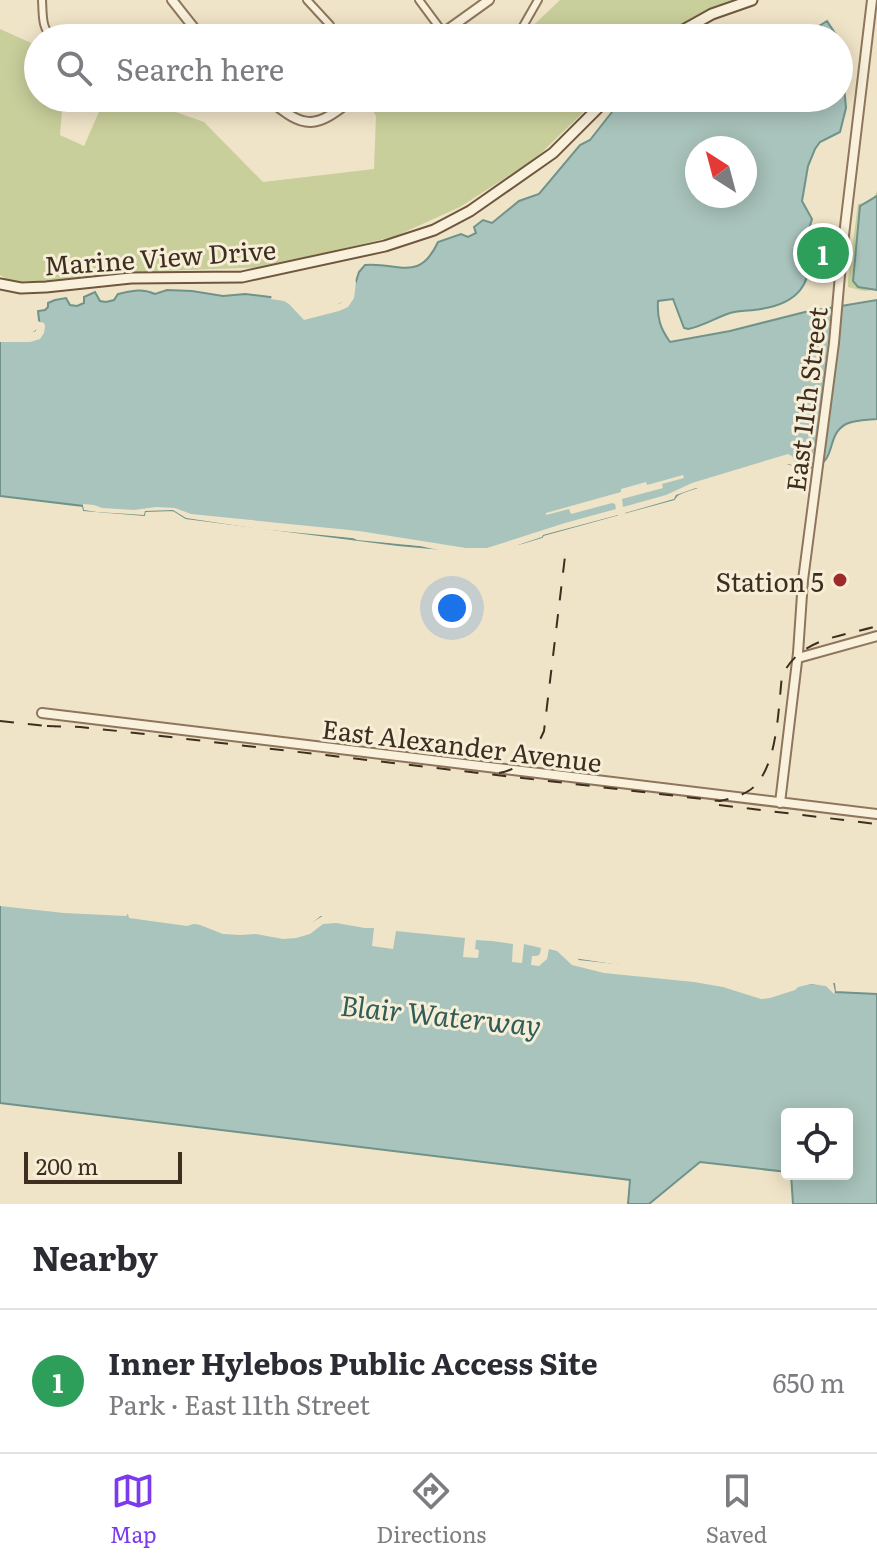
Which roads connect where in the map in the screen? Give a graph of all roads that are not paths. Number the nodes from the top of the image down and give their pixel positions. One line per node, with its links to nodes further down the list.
1 (42, 0): 9 (street)
2 (172, 0): 10 (street)
3 (307, 0): 11 (street)
4 (419, 0): 12 (street)
5 (489, 0): 13 (street)
6 (538, 0): 14 (street)
7 (752, 0): 15 (main road)
8 (872, 0): 21 (street, East 11th Street)
9 (44, 24)
10 (191, 24)
11 (329, 24)
12 (435, 24)
13 (456, 24)
14 (524, 24)
15 (693, 24)
16 (285, 112): 17 (street)
17 (335, 112)
18 (594, 112): 19 (main road, Marine View Drive)
19 (0, 284)
20 (877, 636): 21 (street)
21 (798, 658): 23 (street, East 11th Street)
22 (42, 713): 23 (street, East Alexander Avenue)
23 (780, 803): 24 (street, East Alexander Avenue)
24 (877, 814)

